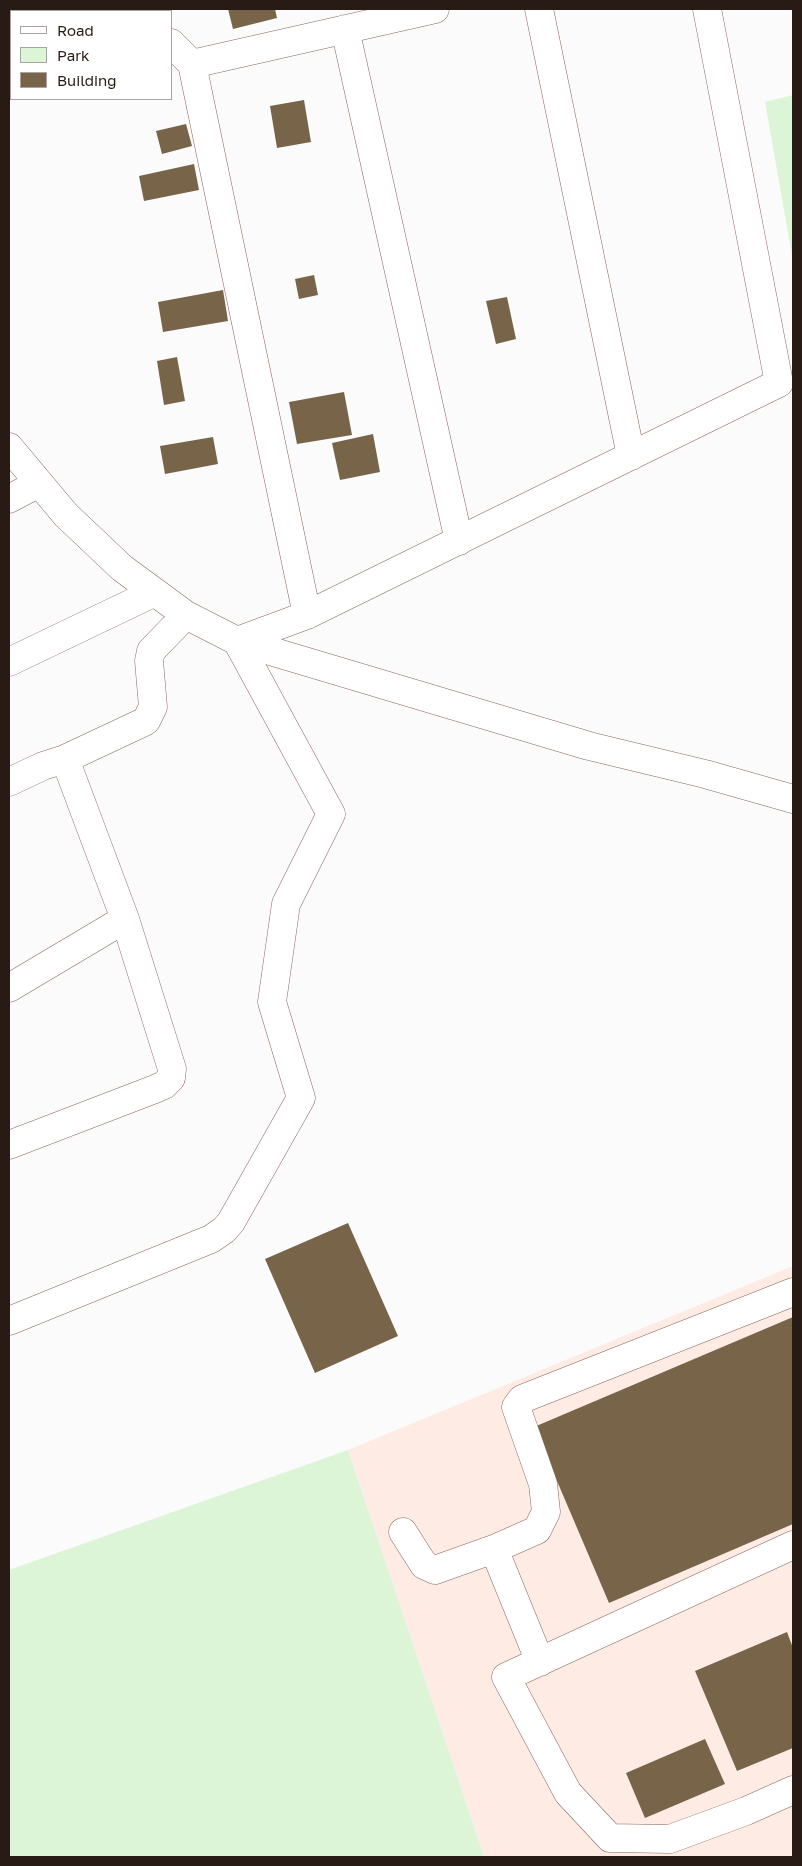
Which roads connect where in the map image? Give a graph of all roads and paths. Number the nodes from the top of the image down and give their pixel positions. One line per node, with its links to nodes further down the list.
1 (436, 9): 4 (street)
2 (539, 9): 8 (street)
3 (707, 9): 8 (street)
4 (345, 29): 6 (street); 11 (street)
5 (172, 44): 6 (street)
6 (192, 64): 14 (street)
7 (9, 447): 9 (street)
8 (630, 456): 11 (street)
9 (39, 483): 10 (street); 12 (street)
10 (9, 499)
11 (459, 541): 14 (street)
12 (154, 593): 13 (street); 16 (street)
13 (186, 615): 15 (street); 17 (street)
14 (307, 615): 15 (street)
15 (237, 641): 19 (street); 24 (street)
16 (9, 662)
17 (65, 759): 18 (street); 20 (street)
18 (16, 771)
19 (793, 799)
20 (125, 919): 21 (street); 22 (street)
21 (9, 988)
22 (9, 1145)
23 (793, 1292): 27 (street)
24 (9, 1321)
25 (404, 1532): 27 (street)
26 (793, 1545): 28 (street)
27 (494, 1549): 28 (street)
28 (540, 1662): 29 (street)
29 (793, 1790)

